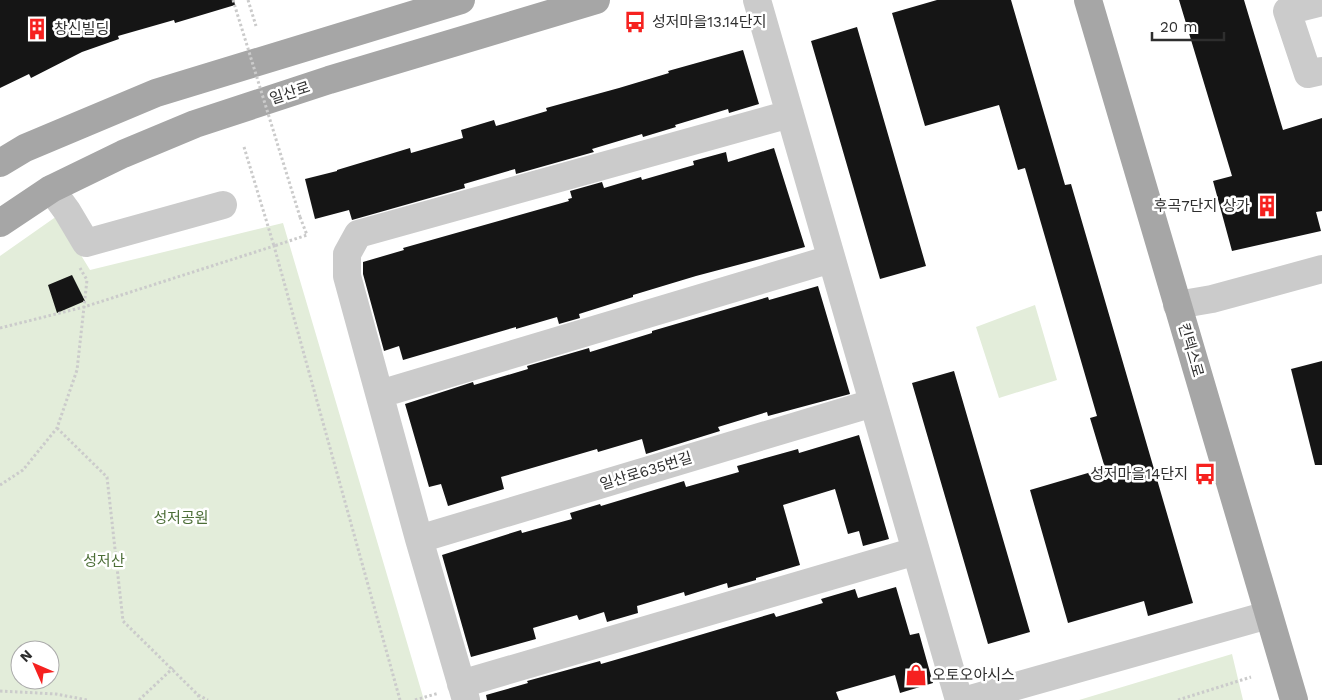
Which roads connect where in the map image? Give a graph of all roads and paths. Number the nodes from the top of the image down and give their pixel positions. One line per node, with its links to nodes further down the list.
1 (233, 0): 16 (path, bridge)
2 (248, 0): 8 (path)
3 (461, 0): 12 (main road)
4 (596, 0): 13 (main road, 일산로)
5 (757, 0): 10 (street)
6 (1088, 0): 20 (main road, 킨텍스로)
7 (1322, 2): 9 (street)
8 (256, 26)
9 (1322, 71)
10 (790, 114): 17 (street); 23 (street)
11 (244, 147): 16 (path)
12 (0, 164)
13 (51, 189): 14 (street); 15 (main road, 일산로)
14 (223, 205)
15 (0, 223)
16 (274, 246): 21 (path); 39 (path)
17 (831, 259): 23 (street); 24 (street)
18 (77, 263): 21 (path)
19 (1322, 269): 20 (street)
20 (1178, 304): 29 (main road, 킨텍스로)
21 (84, 307): 22 (path); 25 (path)
22 (0, 328)
23 (380, 394): 27 (street)
24 (873, 403): 27 (street, 일산로635번길); 28 (street)
25 (57, 428): 26 (path); 30 (path)
26 (0, 485)
27 (419, 539): 34 (street)
28 (916, 551): 34 (street); 41 (street)
29 (1268, 615): 42 (street); 44 (main road, 킨텍스로)
30 (172, 668): 33 (path); 36 (path)
31 (1251, 677): 43 (path)
32 (0, 690): 35 (path)
33 (198, 695): 37 (path); 38 (path)
34 (457, 695): 40 (path)
35 (87, 700)
36 (139, 700)
37 (200, 700)
38 (208, 700)
39 (400, 700)
40 (415, 700)
41 (959, 700)
42 (967, 700)
43 (1178, 700)
44 (1294, 700)

